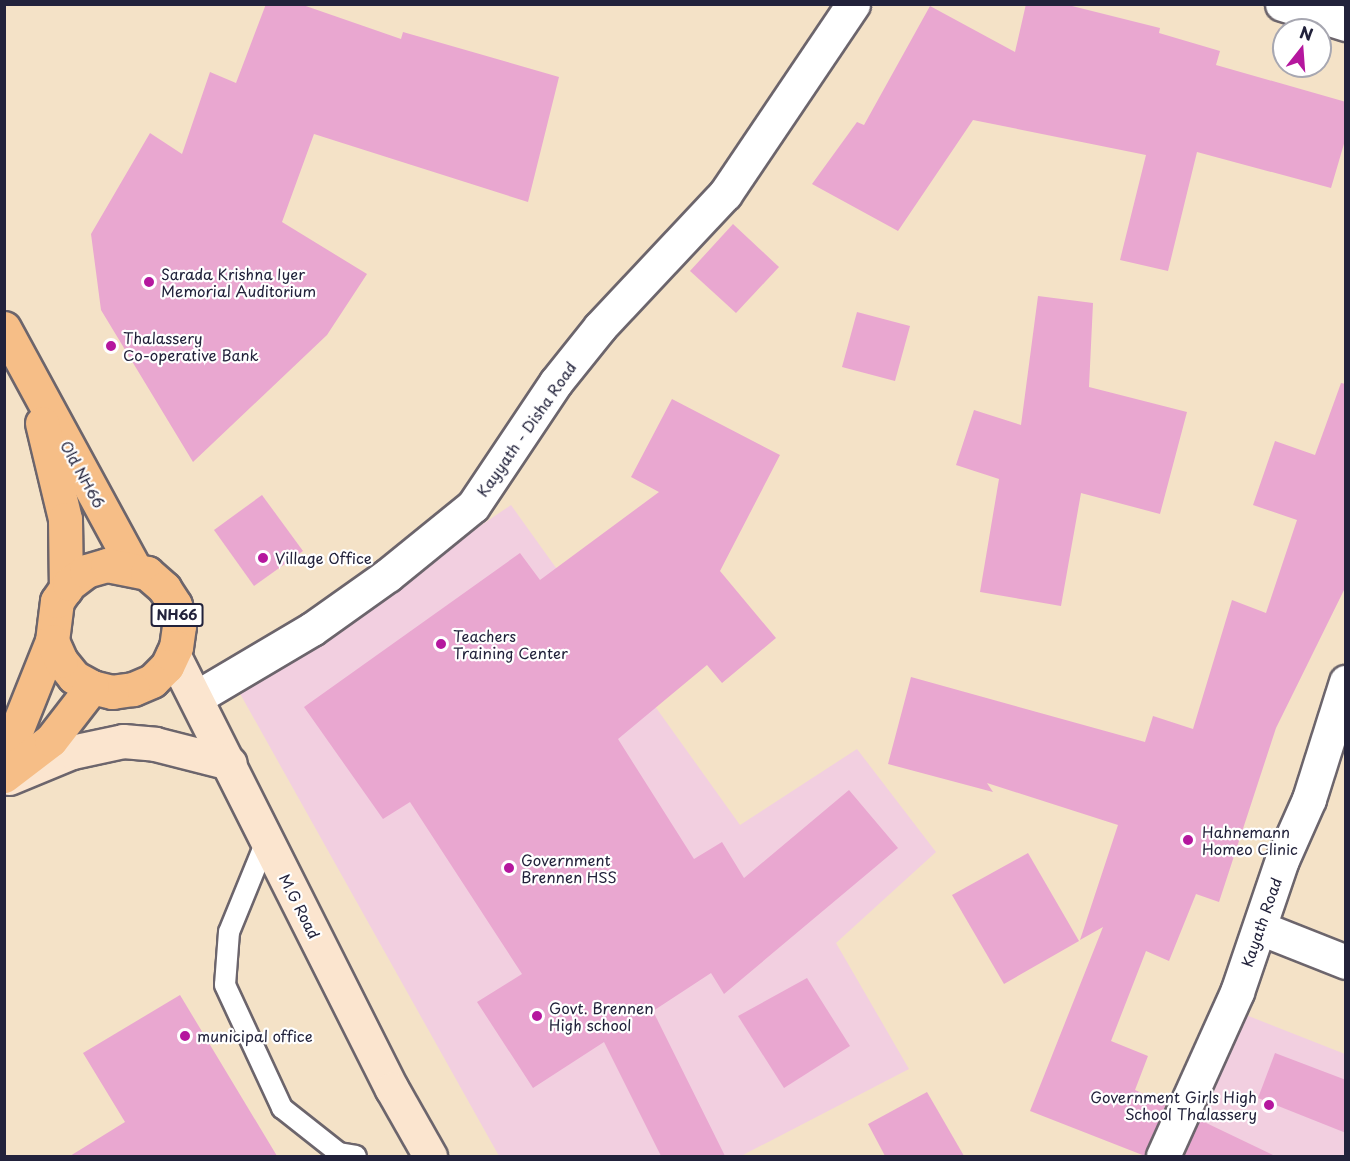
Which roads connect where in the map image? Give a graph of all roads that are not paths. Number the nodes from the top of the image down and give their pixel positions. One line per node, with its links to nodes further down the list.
1 (853, 4): 12 (street, Kayyath - Disha Road)
2 (1282, 4): 3 (street)
3 (1346, 24)
4 (4, 328): 5 (main road, Old NH66 / NH66)
5 (32, 380): 6 (main road, Old NH66 / NH66); 7 (main road, Old NH66 / NH66)
6 (135, 568): 7 (main road, Old NH66 / NH66); 9 (main road, Old NH66 / NH66)
7 (66, 589): 8 (main road, Old NH66 / NH66)
8 (52, 641): 11 (main road, Old NH66 / NH66); 13 (main road, Old NH66 / NH66)
9 (173, 654): 11 (main road, Old NH66 / NH66); 12 (main road, M.G Road)
10 (1346, 682): 17 (street, Kayath Road)
11 (92, 687): 15 (main road)
12 (198, 698): 14 (main road, M.G Road)
13 (4, 761)
14 (230, 763): 15 (main road); 16 (main road, M.G Road)
15 (4, 778)
16 (267, 840): 19 (lane); 20 (main road, M.G Road)
17 (1260, 928): 18 (street); 21 (street, Kayath Road)
18 (1346, 962)
19 (356, 1156)
20 (429, 1156)
21 (1162, 1156)

